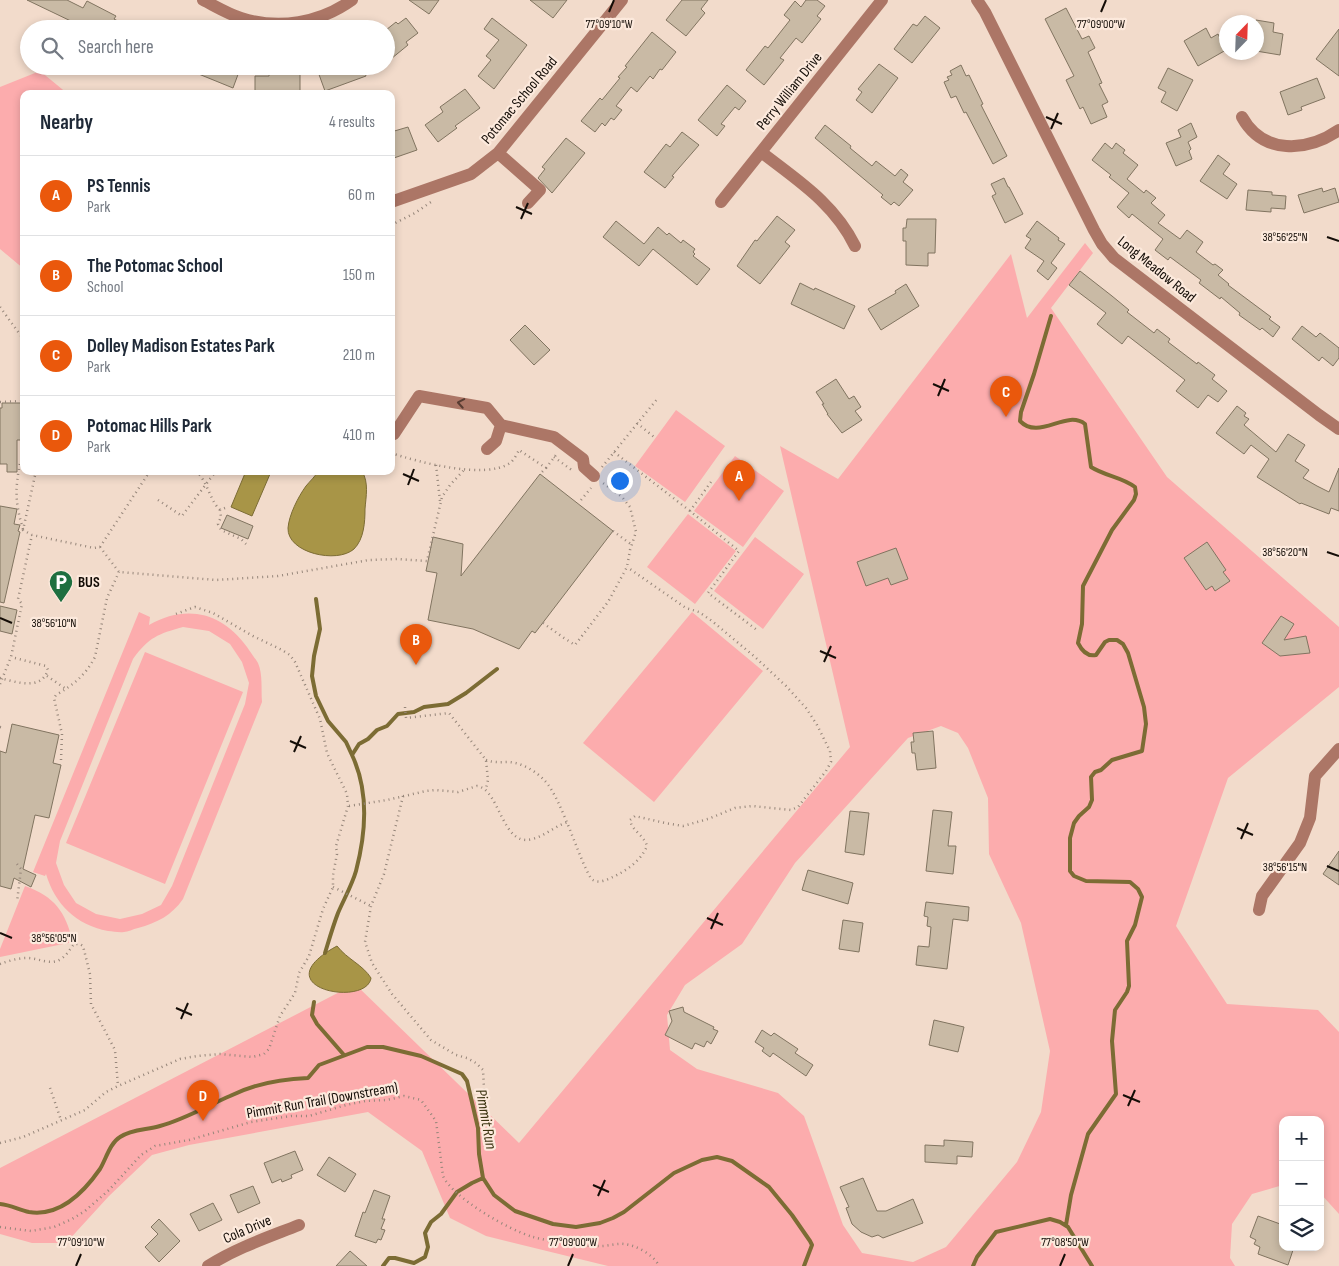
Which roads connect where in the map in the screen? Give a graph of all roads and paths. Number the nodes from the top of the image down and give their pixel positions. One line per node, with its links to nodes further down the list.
1 (203, 0): 6 (street)
2 (352, 0): 7 (street)
3 (622, 0): 11 (street, Potomac School Road)
4 (882, 0): 10 (street, Perry William Drive)
5 (978, 0): 25 (street, Long Meadow Road)
6 (249, 20)
7 (312, 20)
8 (1242, 116): 9 (street)
9 (1339, 130)
10 (762, 152): 14 (street, Perry William Drive); 17 (street)
11 (498, 153): 13 (street, Potomac School Road); 15 (street)
12 (434, 200): 16 (path)
13 (395, 201)
14 (721, 202)
15 (528, 203)
16 (395, 223)
17 (855, 246)
18 (0, 307): 19 (path)
19 (19, 333)
20 (658, 398): 23 (path)
21 (20, 401): 22 (path)
22 (0, 402)
23 (637, 423): 27 (path); 29 (path)
24 (501, 425): 26 (street, one-way to 26); 28 (street); 41 (street)
25 (1339, 429)
26 (395, 432)
27 (654, 437)
28 (487, 449)
29 (614, 452): 41 (path); 49 (path)
30 (395, 454): 33 (path)
31 (556, 455): 34 (path)
32 (20, 463): 50 (path)
33 (436, 466): 35 (path); 46 (path)
34 (546, 468): 35 (path); 36 (path)
35 (464, 470): 46 (path)
36 (540, 474)
37 (35, 475): 50 (path)
38 (147, 475): 55 (path)
39 (199, 475): 43 (path)
40 (213, 475): 43 (path)
41 (594, 476): 45 (path); 54 (path)
42 (711, 482): 49 (path)
43 (207, 485): 44 (path); 48 (path)
44 (158, 500)
45 (581, 500)
46 (440, 504): 57 (path)
47 (225, 508): 48 (path)
48 (220, 510): 53 (path)
49 (690, 511): 60 (path)
50 (23, 530): 52 (path)
51 (613, 531): 54 (path)
52 (32, 535): 55 (path); 61 (path)
53 (246, 544)
54 (632, 545): 56 (path)
55 (100, 547): 57 (path)
56 (627, 567): 59 (path); 73 (path)
57 (119, 572): 65 (path)
58 (173, 615): 72 (path)
59 (543, 622)
60 (757, 630)
61 (11, 657): 62 (path); 63 (path)
62 (46, 676): 63 (path); 65 (path)
63 (1, 678): 64 (path)
64 (0, 684)
65 (66, 689): 68 (path)
66 (406, 707): 69 (path)
67 (1339, 749): 78 (street)
68 (61, 760)
69 (486, 760): 70 (path); 73 (path)
70 (486, 790): 71 (path); 73 (path)
71 (403, 796): 72 (path); 77 (path)
72 (348, 806): 75 (path)
73 (568, 822)
74 (17, 864): 76 (path)
75 (333, 887): 77 (path); 80 (path)
76 (17, 902)
77 (371, 906): 83 (path)
78 (1259, 910)
79 (0, 964): 80 (path)
80 (118, 1086): 82 (path)
81 (50, 1088): 82 (path)
82 (61, 1120): 84 (path)
83 (495, 1136)
84 (0, 1143)
85 (299, 1225): 87 (street, Cola Drive)
86 (0, 1227): 88 (path, Pimmit Run Trail (Downstream))
87 (208, 1266)
88 (659, 1266)

